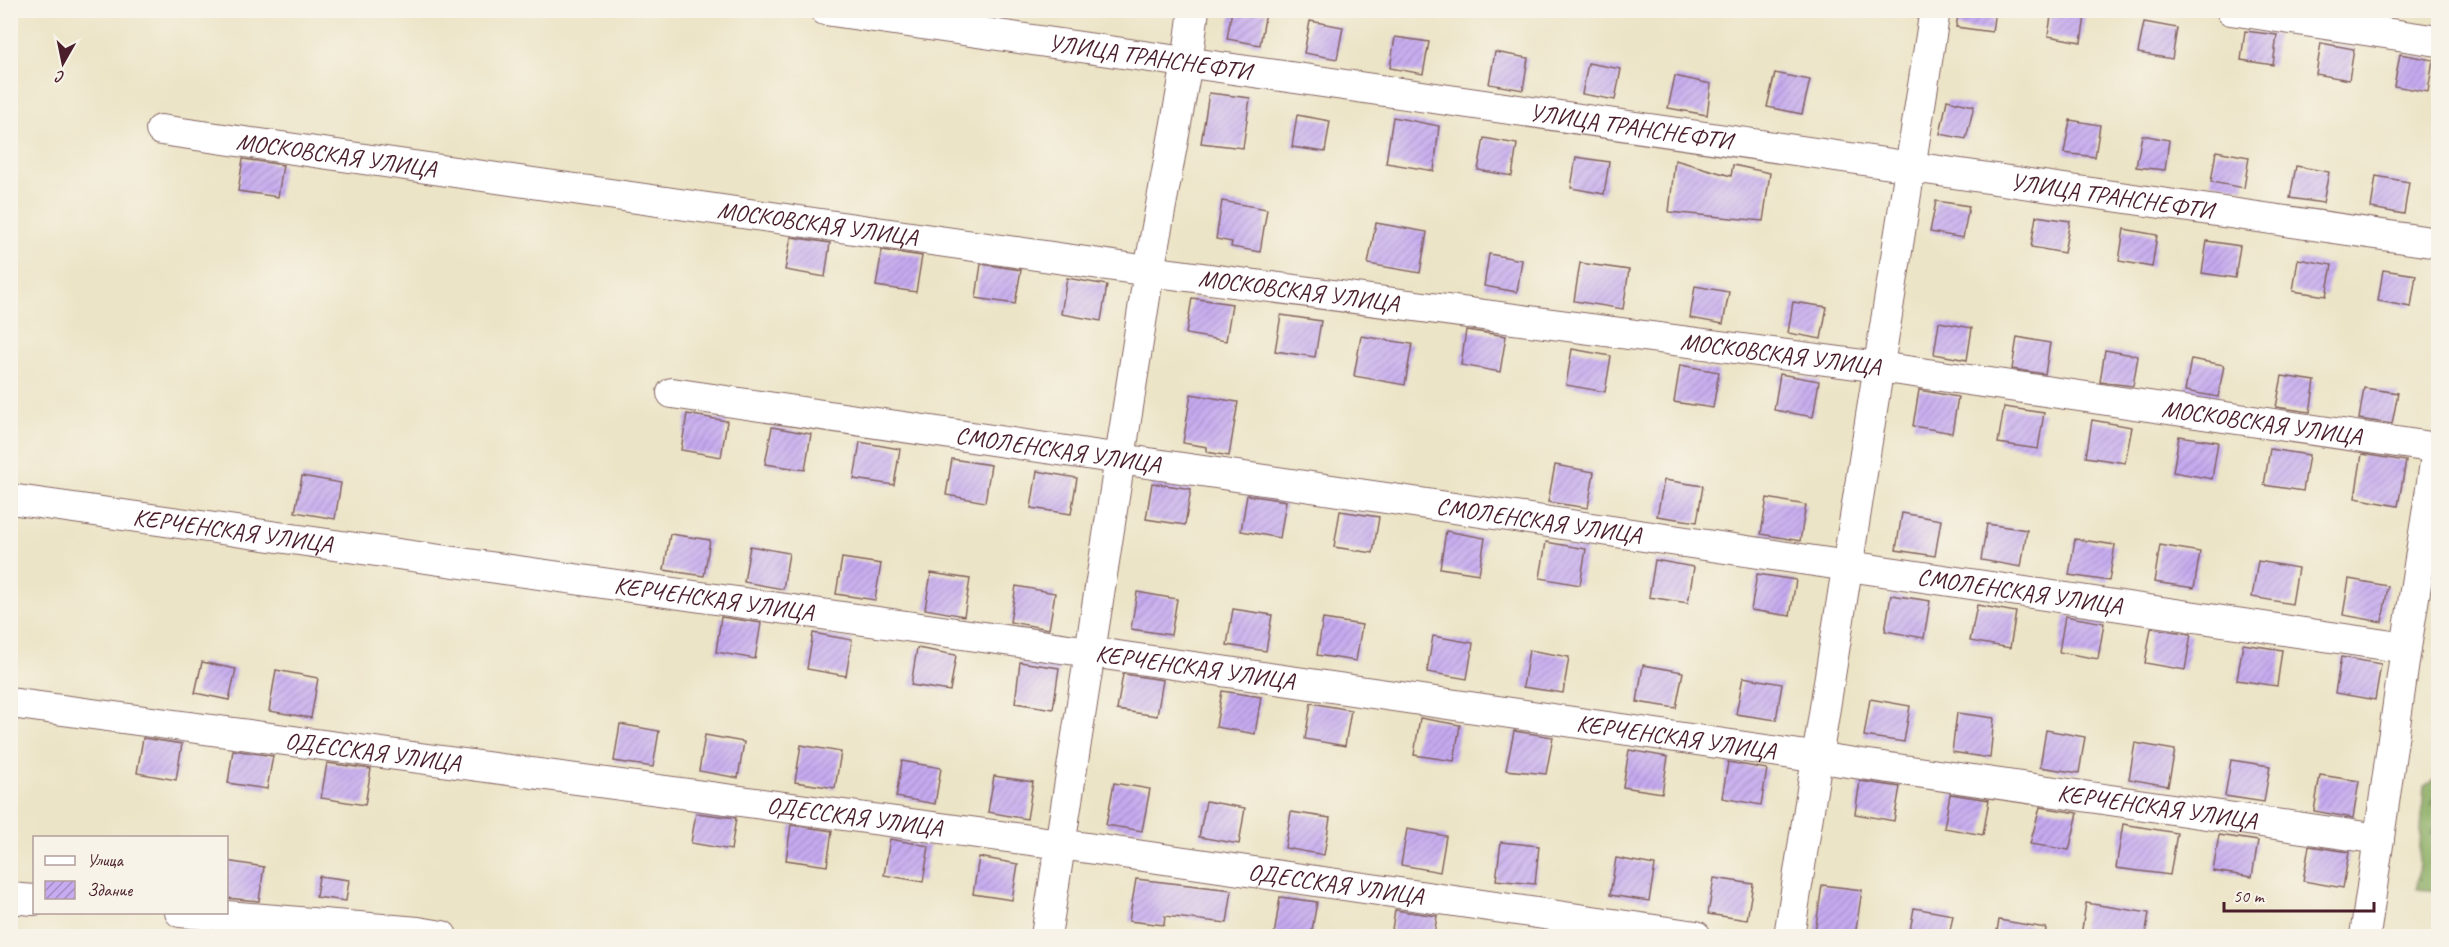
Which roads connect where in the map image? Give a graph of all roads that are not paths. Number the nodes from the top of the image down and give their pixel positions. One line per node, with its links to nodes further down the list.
1 (825, 10): 6 (street, УЛИЦА ТРАНСНЕФТИ)
2 (1194, 10): 6 (street)
3 (1935, 10): 8 (street)
4 (2231, 10): 5 (street)
5 (2439, 40)
6 (1187, 63): 8 (street, УЛИЦА ТРАНСНЕФТИ); 10 (street)
7 (161, 130): 10 (street, МОСКОВСКАЯ УЛИЦА)
8 (1911, 167): 9 (street, УЛИЦА ТРАНСНЕФТИ); 11 (street)
9 (2439, 243)
10 (1149, 271): 11 (street, МОСКОВСКАЯ УЛИЦА); 15 (street)
11 (1879, 367): 14 (street, МОСКОВСКАЯ УЛИЦА); 17 (street)
12 (672, 393): 15 (street, СМОЛЕНСКАЯ УЛИЦА)
13 (2439, 444): 14 (street)
14 (2438, 448): 18 (street)
15 (1120, 459): 17 (street, СМОЛЕНСКАЯ УЛИЦА); 19 (street)
16 (10, 499): 19 (street, КЕРЧЕНСКАЯ УЛИЦА)
17 (1848, 566): 18 (street, СМОЛЕНСКАЯ УЛИЦА); 21 (street)
18 (2406, 648): 22 (street)
19 (1090, 652): 21 (street, КЕРЧЕНСКАЯ УЛИЦА); 23 (street)
20 (10, 703): 23 (street, ОДЕССКАЯ УЛИЦА)
21 (1818, 758): 22 (street, КЕРЧЕНСКАЯ УЛИЦА); 30 (street)
22 (2379, 839): 31 (street)
23 (1060, 844): 28 (street); 29 (street, ОДЕССКАЯ УЛИЦА)
24 (10, 898): 25 (street)
25 (33, 900)
26 (204, 914): 27 (street)
27 (442, 936)
28 (1046, 936)
29 (1696, 936)
30 (1789, 936)
31 (2365, 936)

